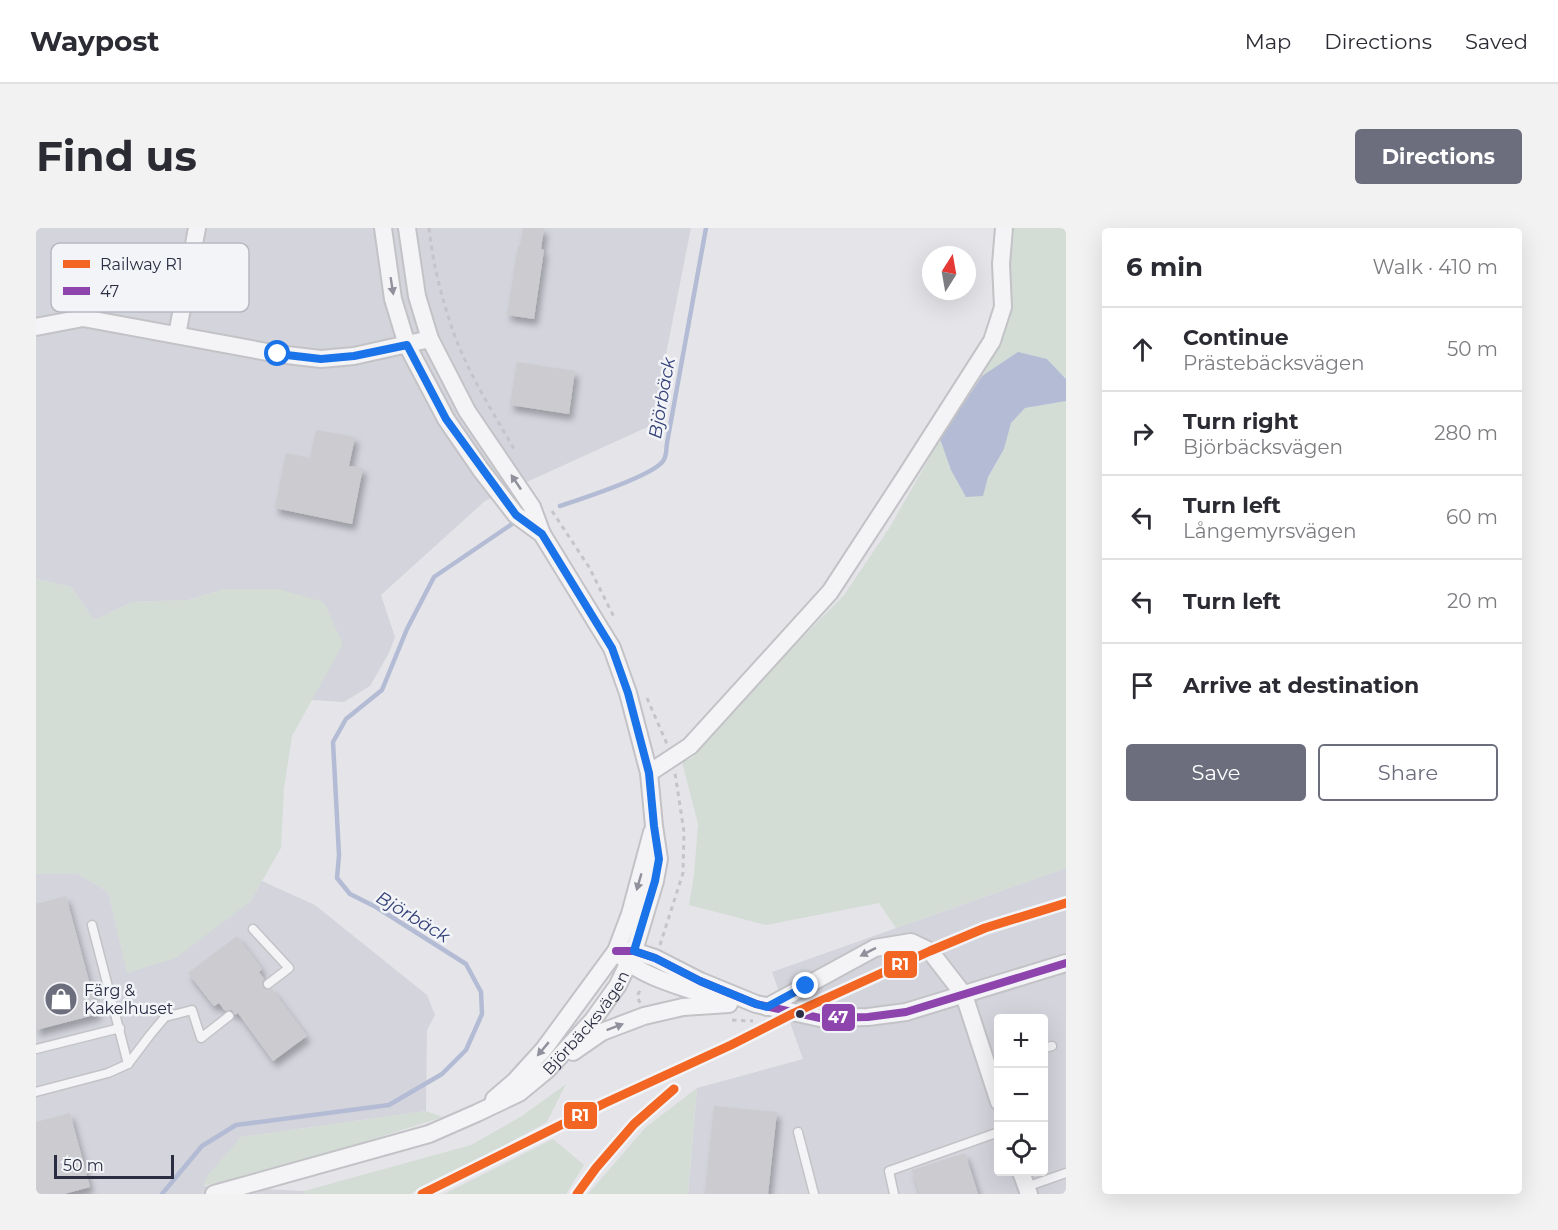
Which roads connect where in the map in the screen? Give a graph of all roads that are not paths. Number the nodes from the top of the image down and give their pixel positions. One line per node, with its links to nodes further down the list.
1 (197, 228): 5 (street)
2 (383, 228): 10 (street, Björbäcksvägen, one-way to 10)
3 (407, 228): 9 (street, Björbäcksvägen)
4 (1004, 228): 12 (street)
5 (194, 243)
6 (181, 312): 8 (street)
7 (36, 327): 8 (street)
8 (177, 335): 10 (street)
9 (430, 339): 10 (street); 11 (street, Björbäcksvägen, one-way to 9)
10 (407, 345): 11 (street, Björbäcksvägen)
11 (542, 534): 12 (street, Björbäcksvägen)
12 (649, 773): 13 (street, Björbäcksvägen)
13 (654, 826): 16 (street, Björbäcksvägen, one-way to 16); 17 (street, Björbäcksvägen)
14 (92, 925): 24 (lane)
15 (253, 929): 19 (lane)
16 (615, 951): 17 (street); 30 (street, Björbäcksvägen, one-way to 30)
17 (632, 958): 21 (street); 22 (street); 28 (street, Björbäcksvägen)
18 (1066, 963): 20 (street)
19 (268, 984)
20 (964, 995): 22 (street); 22 (street, one-way to 22); 27 (street)
21 (729, 1004): 22 (street); 28 (street, one-way to 21)
22 (761, 1005)
23 (228, 1016): 26 (lane)
24 (120, 1028): 25 (lane); 26 (lane)
25 (36, 1049)
26 (128, 1064): 29 (lane)
27 (993, 1065)
28 (548, 1069): 30 (street, Björbäcksvägen)
29 (36, 1092)
30 (477, 1113): 35 (street, Björbäcksvägen)
31 (798, 1132): 36 (lane)
32 (994, 1134): 37 (lane)
33 (1066, 1173): 34 (lane)
34 (1025, 1184)
35 (214, 1194)
36 (814, 1194)
37 (894, 1194)

